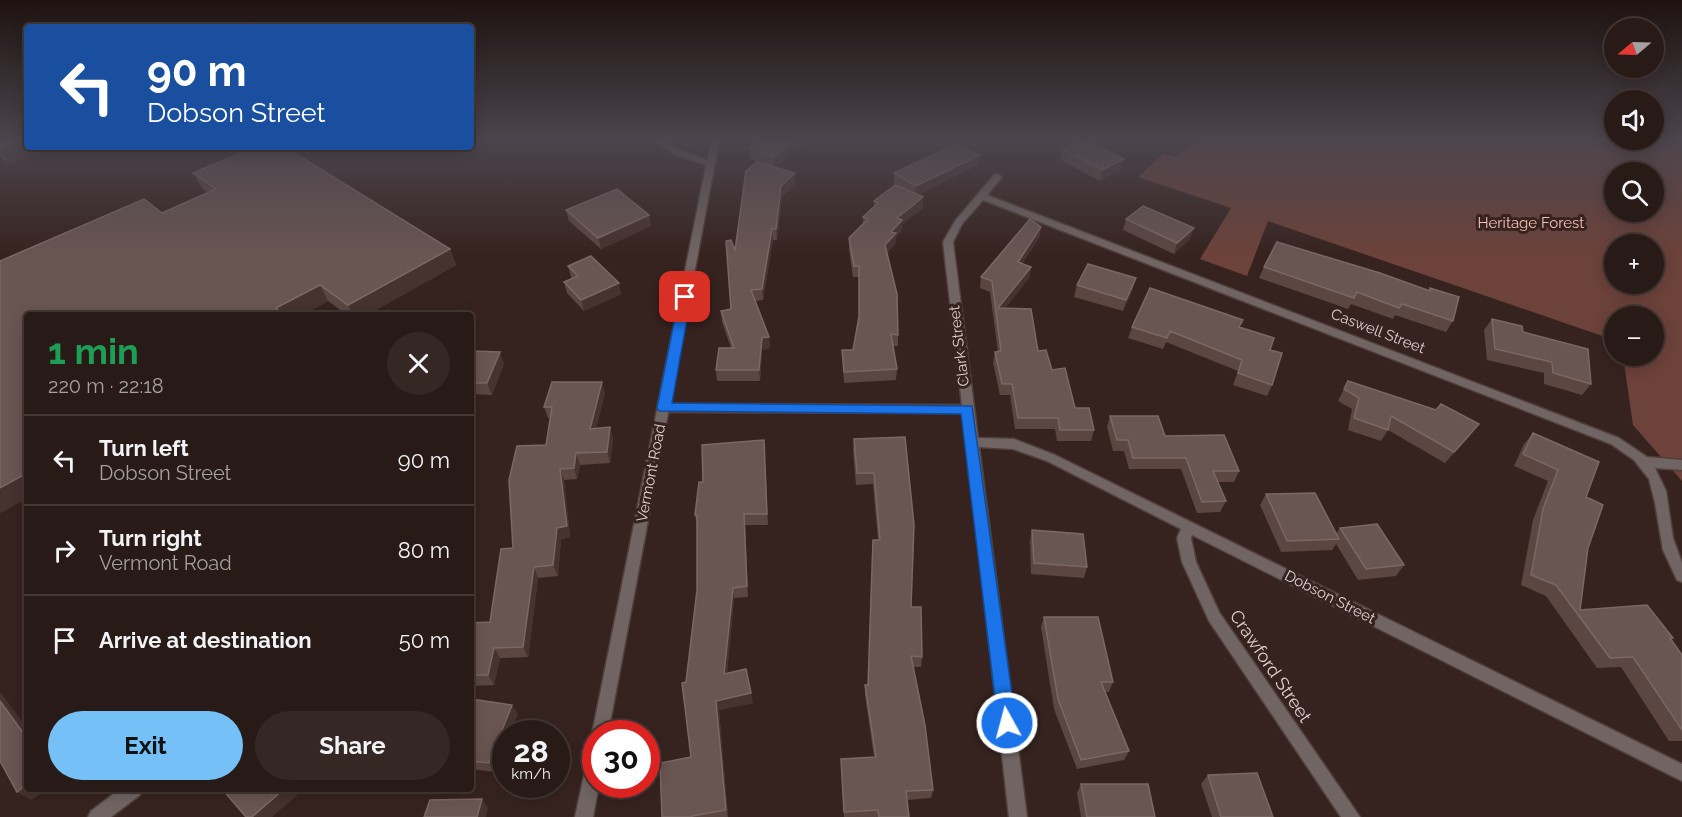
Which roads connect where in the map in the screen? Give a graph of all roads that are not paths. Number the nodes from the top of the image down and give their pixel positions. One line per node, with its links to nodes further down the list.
1 (707, 179): 4 (street, Vermont Road)
2 (995, 179): 3 (street, Clark Street)
3 (981, 196): 5 (street, Clark Street); 7 (street, Caswell Street)
4 (664, 408): 5 (street); 11 (street, Vermont Road)
5 (967, 410): 6 (street, Clark Street)
6 (971, 442): 9 (street, Dobson Street); 17 (street, Clark Street)
7 (1644, 462): 8 (street); 10 (street, Caswell Street)
8 (1682, 465)
9 (1189, 526): 12 (street, Dobson Street); 18 (street, Crawford Street)
10 (1682, 576)
11 (603, 720)
12 (1682, 773)
13 (130, 792): 15 (street)
14 (588, 798): 16 (street)
15 (97, 817)
16 (584, 817)
17 (1018, 817)
18 (1351, 817)

